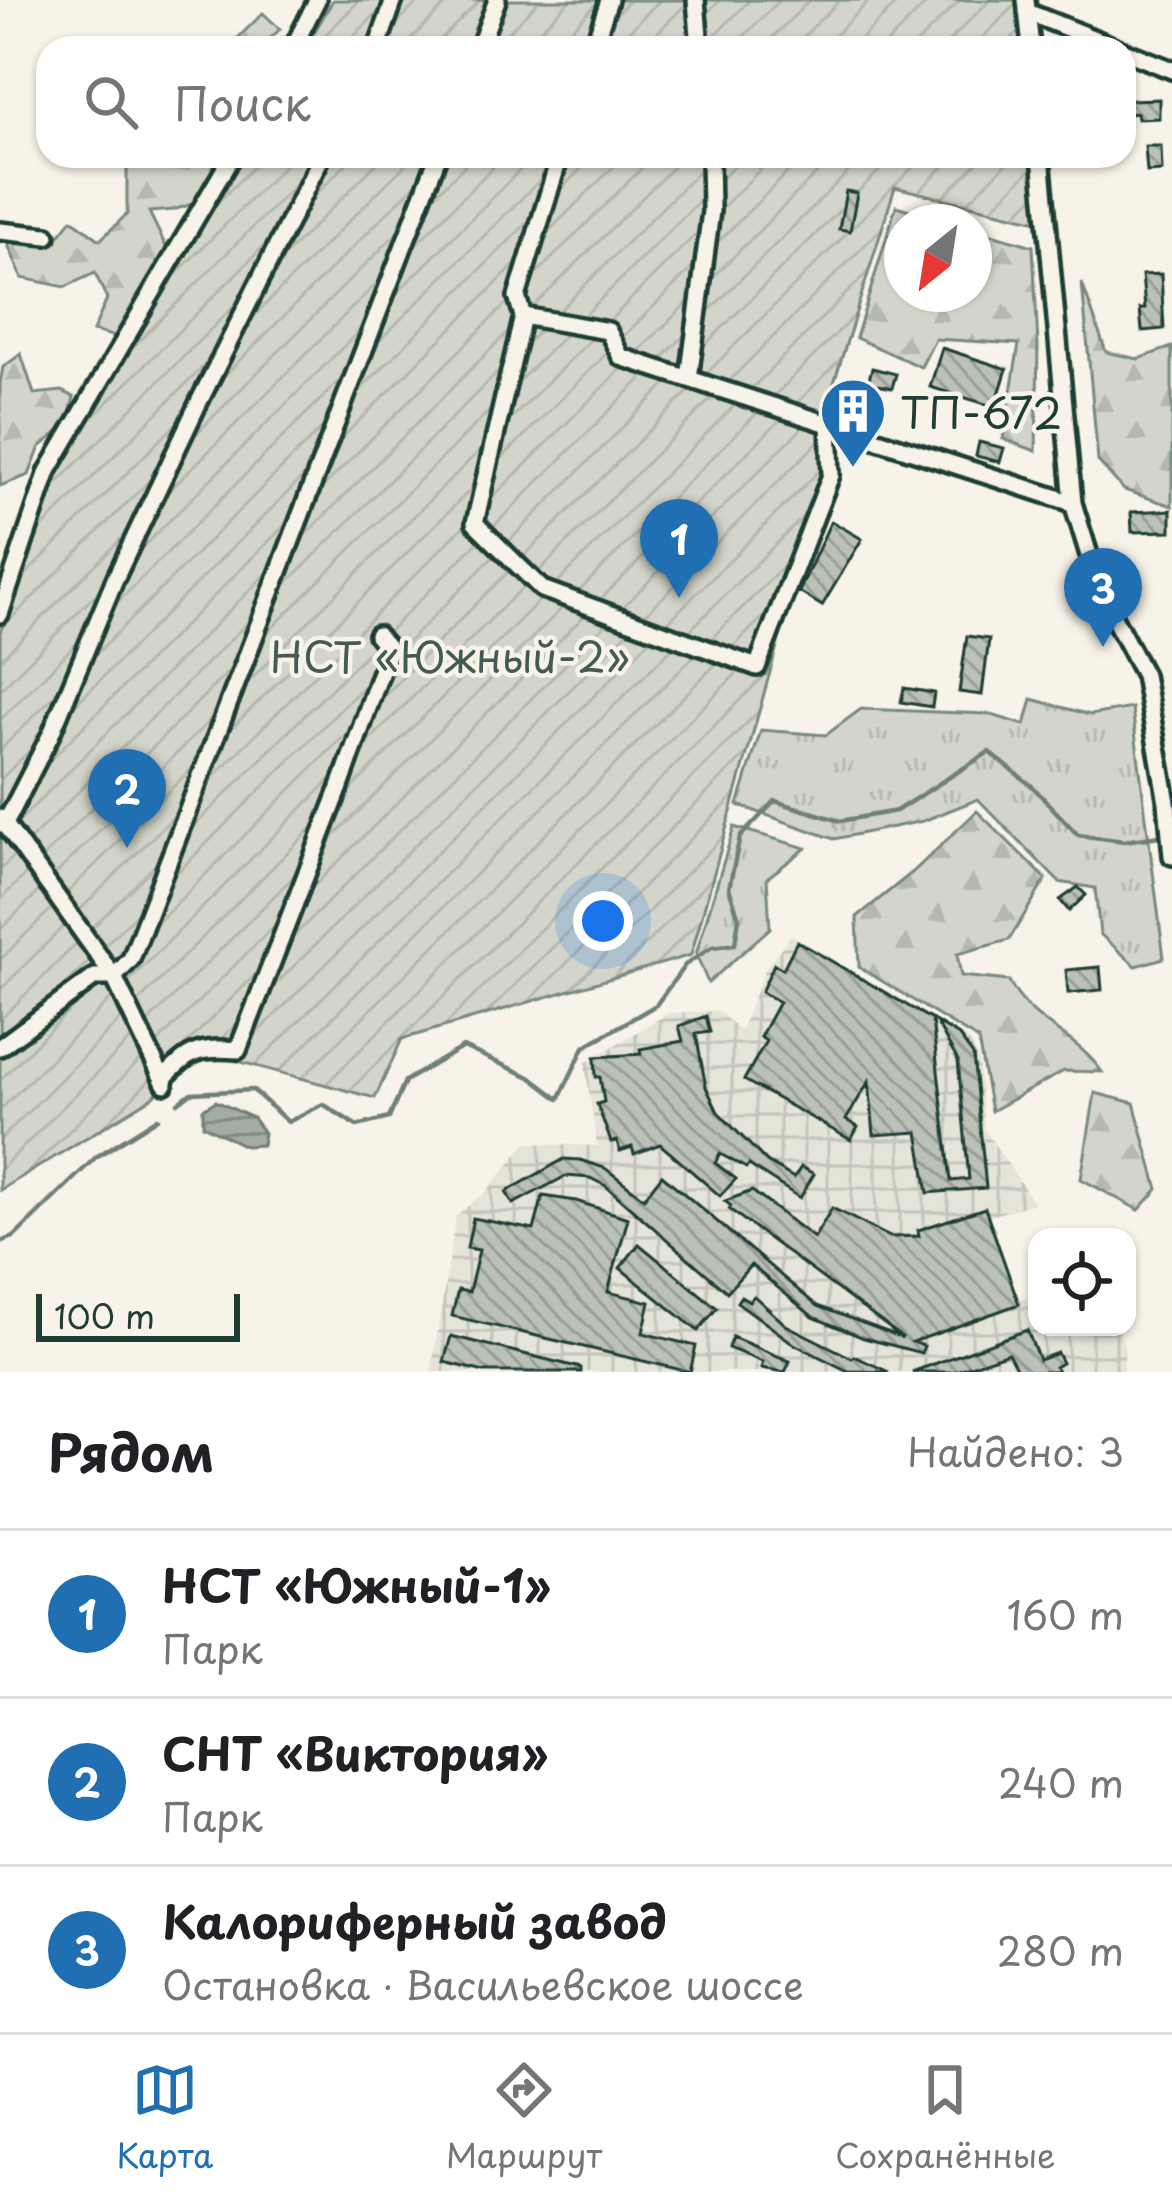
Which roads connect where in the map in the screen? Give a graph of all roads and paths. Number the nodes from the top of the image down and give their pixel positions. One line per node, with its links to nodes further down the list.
1 (317, 0): 7 (street)
2 (394, 0): 8 (street)
3 (497, 0): 9 (street)
4 (609, 0): 10 (street)
5 (696, 0): 11 (street)
6 (1027, 6): 12 (street); 13 (street)
7 (299, 36)
8 (381, 36)
9 (484, 36)
10 (597, 36)
11 (699, 36)
12 (1030, 36)
13 (1090, 36)
14 (1136, 56): 15 (street)
15 (1172, 70)
16 (225, 168): 28 (street)
17 (316, 168): 30 (street)
18 (433, 168): 32 (street)
19 (556, 168): 24 (street)
20 (710, 168): 25 (street)
21 (1042, 168): 27 (street)
22 (0, 230): 23 (street)
23 (47, 236)
24 (523, 316): 25 (street); 26 (street)
25 (689, 379): 26 (street)
26 (829, 423): 27 (street)
27 (1073, 503): 31 (street)
28 (0, 614)
29 (376, 635): 32 (street)
30 (2, 822): 32 (street)
31 (1172, 856)
32 (114, 977): 33 (street)
33 (0, 1047)

